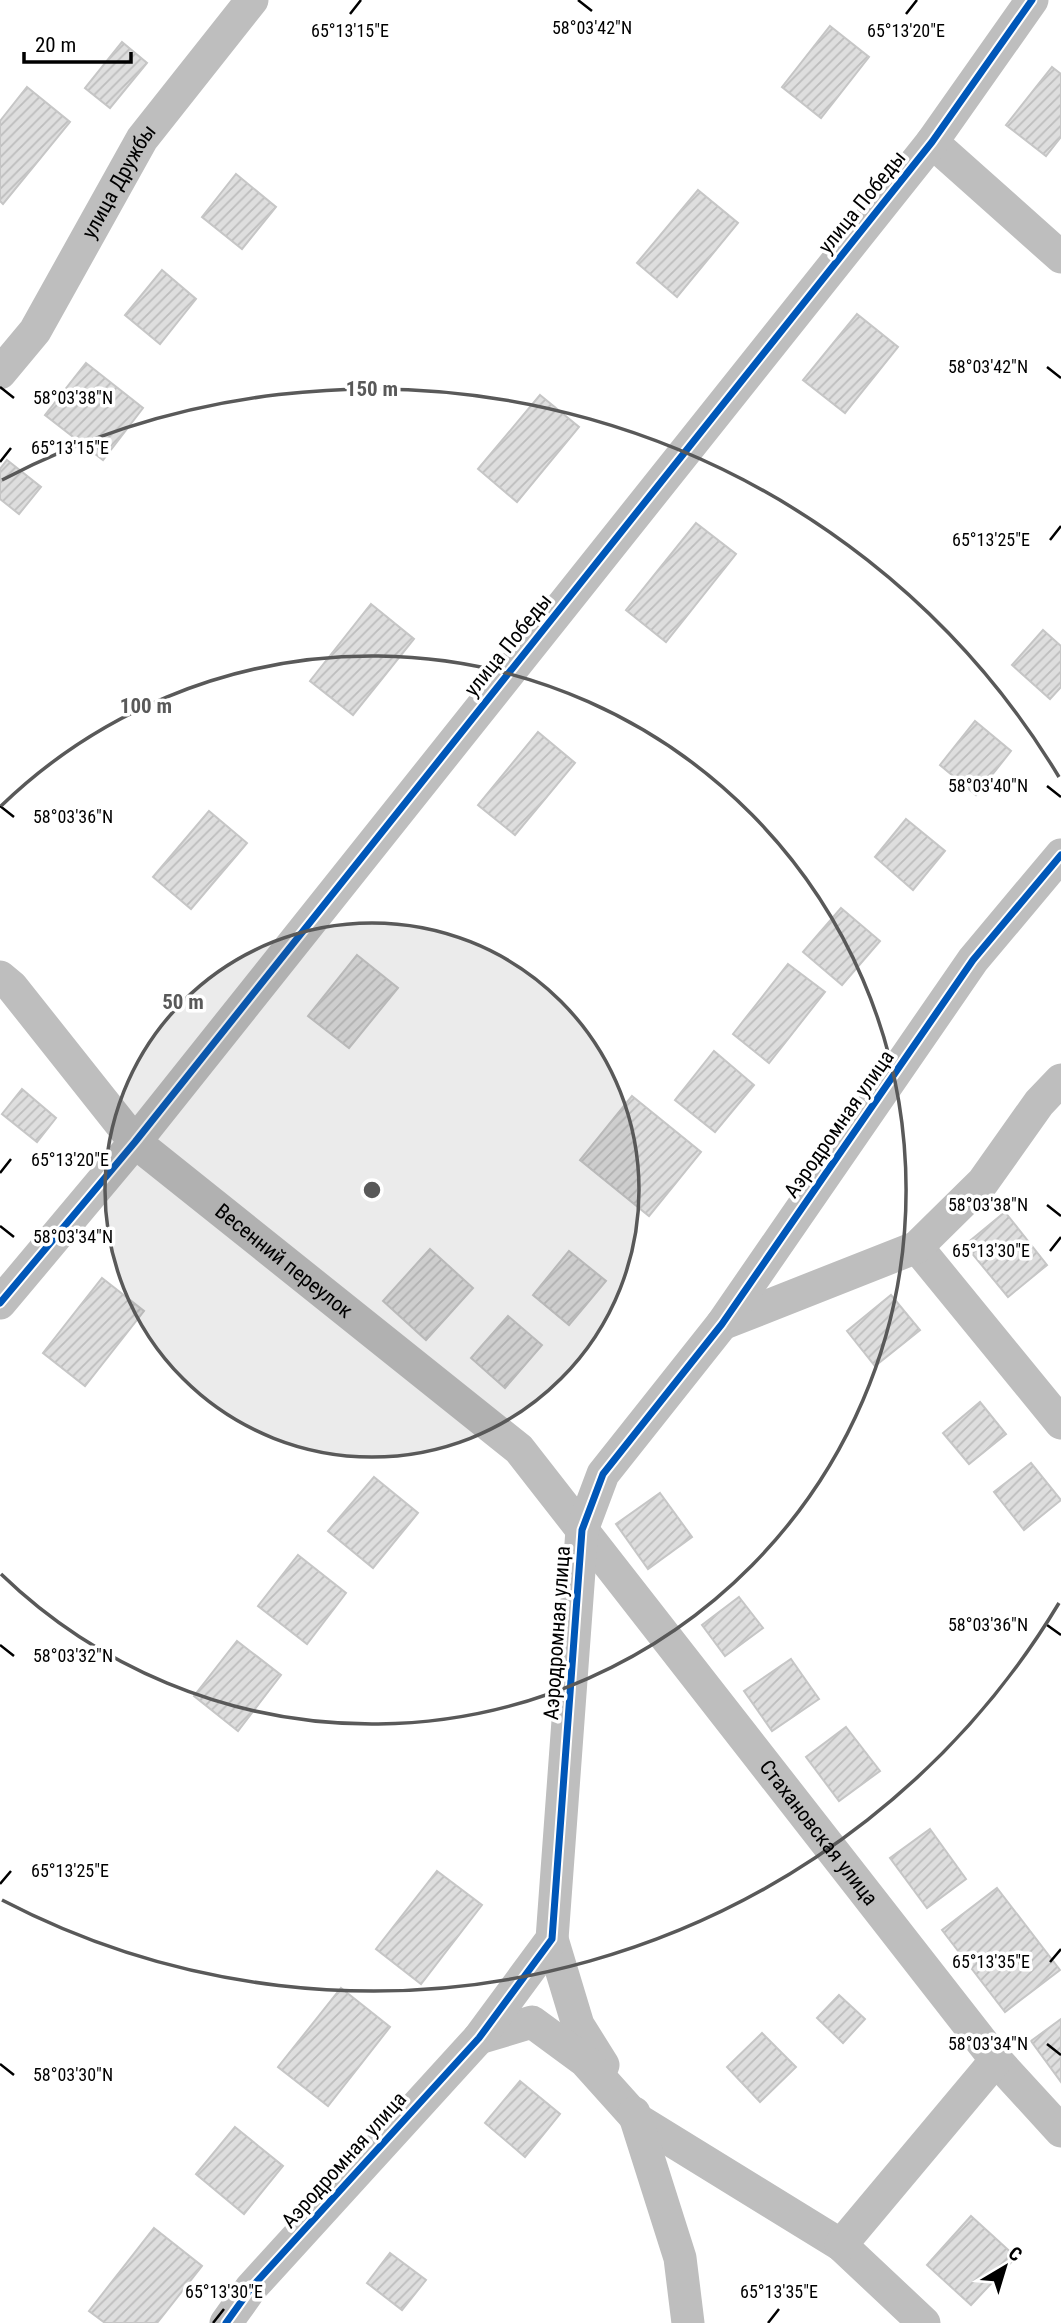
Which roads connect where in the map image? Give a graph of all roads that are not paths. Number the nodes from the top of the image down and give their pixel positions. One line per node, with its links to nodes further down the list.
1 (252, 0): 5 (street, улица Дружбы)
2 (1032, 0): 3 (street, улица Победы)
3 (932, 142): 4 (street); 9 (street, улица Победы)
4 (1061, 257)
5 (0, 373)
6 (1061, 855): 12 (street, Аэродромная улица)
7 (0, 977): 9 (street, Весенний переулок)
8 (1061, 1080): 10 (street)
9 (135, 1142): 11 (street, улица Победы); 14 (street, Весенний переулок)
10 (917, 1247): 12 (street); 13 (street)
11 (0, 1303)
12 (722, 1324): 14 (street, Аэродромная улица)
13 (1061, 1423)
14 (582, 1530): 15 (street, Аэродромная улица); 17 (street, Стахановская улица)
15 (552, 1938): 16 (street, Аэродромная улица); 18 (street)
16 (479, 2038): 18 (street); 21 (street, Аэродромная улица)
17 (996, 2060): 19 (street, Стахановская улица); 20 (street)
18 (638, 2120): 20 (street); 22 (street)
19 (1061, 2131)
20 (841, 2245): 23 (street)
21 (226, 2323)
22 (688, 2323)
23 (923, 2323)

